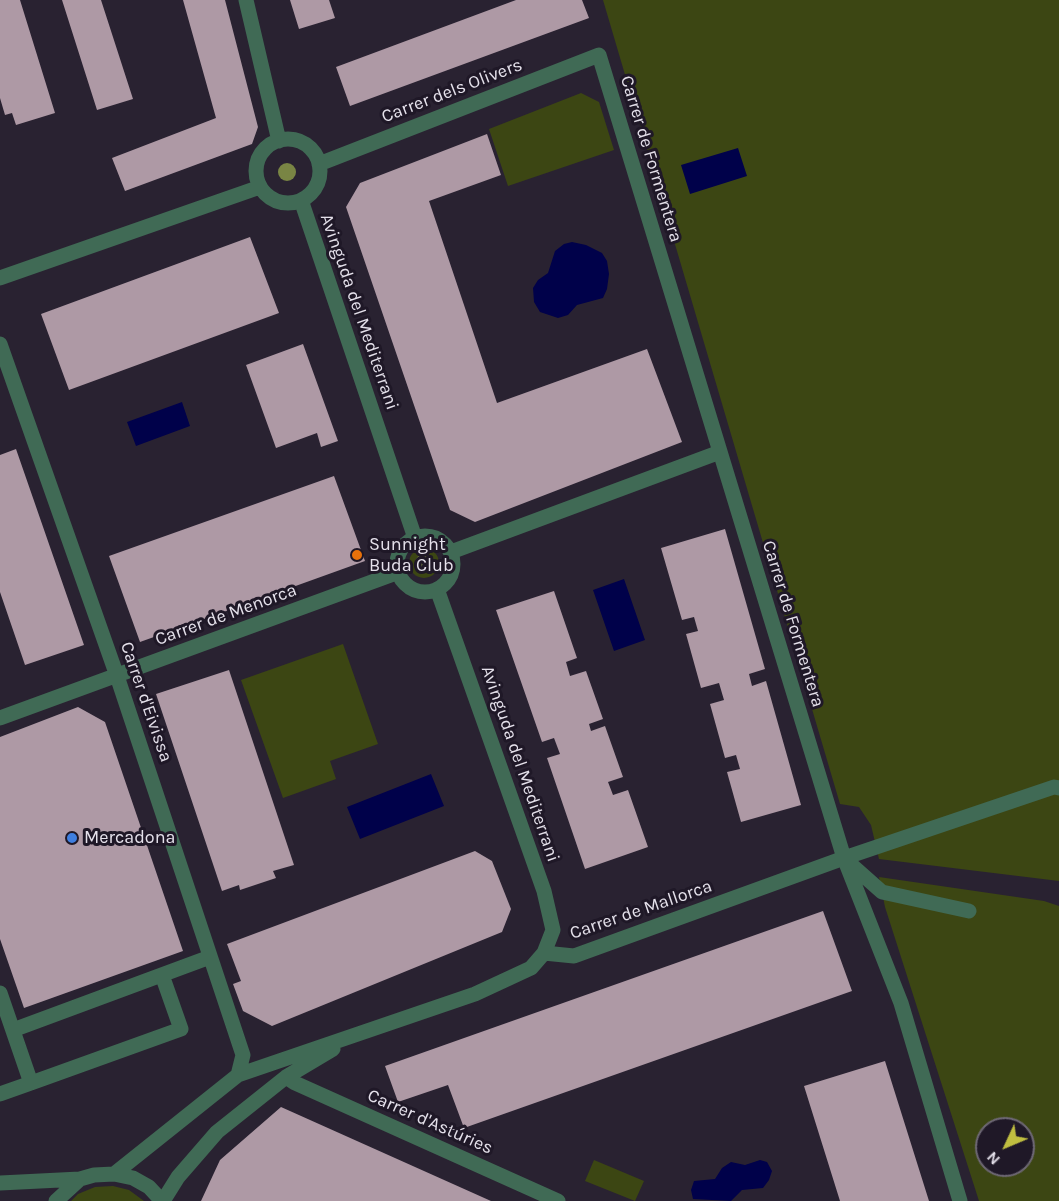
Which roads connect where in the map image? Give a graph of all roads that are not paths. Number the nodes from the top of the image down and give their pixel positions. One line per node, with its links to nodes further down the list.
1 (246, 0): 3 (street)
2 (599, 54): 4 (street, Carrer dels Olivers); 9 (street, Carrer de Formentera)
3 (279, 141): 4 (street); 5 (street)
4 (319, 164): 6 (street)
5 (260, 187): 6 (street); 7 (street)
6 (301, 201): 10 (street, Avinguda del Mediterrani)
7 (0, 278)
8 (0, 344): 14 (street, Carrer d'Eivissa)
9 (720, 452): 11 (street); 17 (street, Carrer de Formentera)
10 (415, 538): 11 (street); 12 (street)
11 (451, 552): 13 (street)
12 (399, 572): 13 (street); 14 (street, Carrer de Menorca)
13 (437, 589): 19 (street, Avinguda del Mediterrani)
14 (117, 676): 15 (street, Carrer de Menorca); 20 (street, Carrer d'Eivissa)
15 (0, 718)
16 (1059, 788): 17 (street, Carrer de Mallorca)
17 (844, 858): 18 (street); 19 (street, Carrer de Mallorca); 35 (street, Carrer de Formentera)
18 (969, 911)
19 (544, 953): 24 (street)
20 (210, 957): 21 (street); 25 (street, Carrer d'Eivissa)
21 (162, 975): 23 (street); 27 (street)
22 (0, 993): 23 (street)
23 (13, 1030): 27 (street)
24 (355, 1035): 25 (street); 26 (street)
25 (238, 1075): 29 (street)
26 (286, 1077): 33 (street); 34 (street, Carrer d'Astúries)
27 (31, 1083): 28 (street)
28 (0, 1094)
29 (114, 1174): 30 (street); 33 (street)
30 (80, 1179): 31 (street); 32 (street)
31 (0, 1182)
32 (56, 1201)
33 (163, 1201)
34 (558, 1201)
35 (960, 1201)

